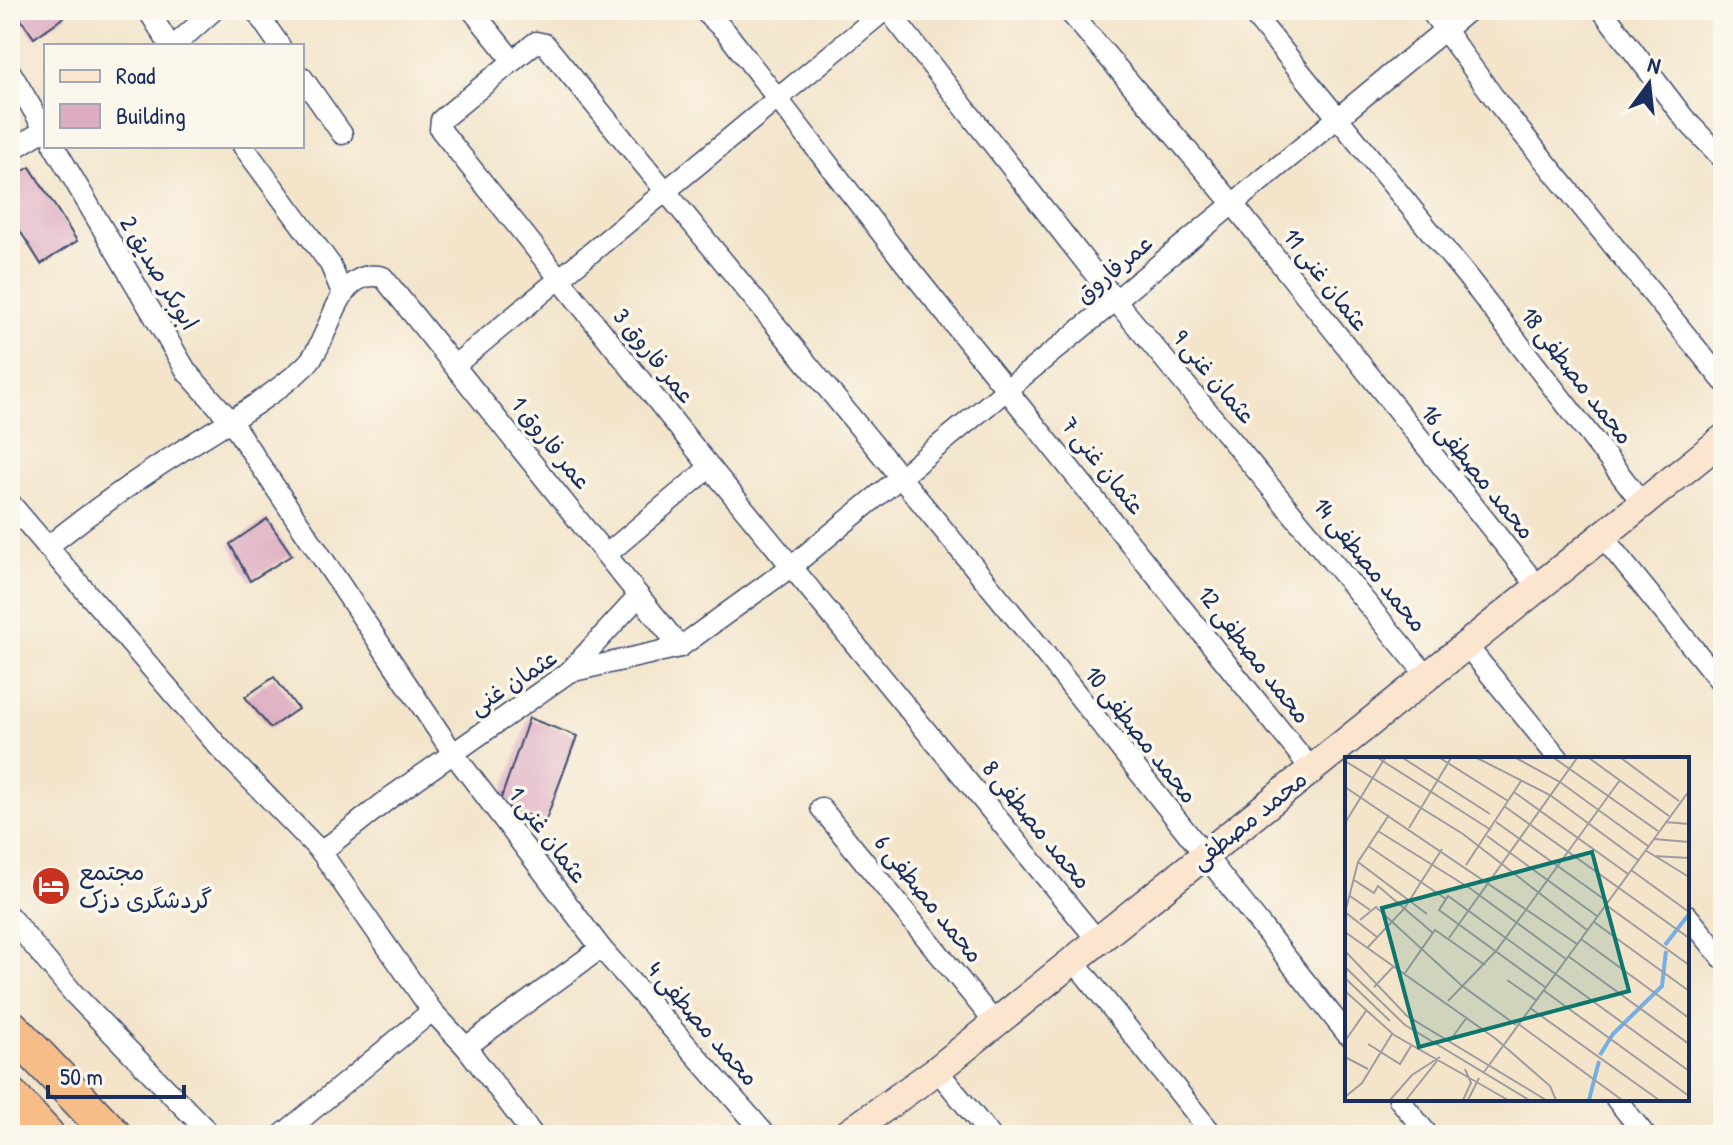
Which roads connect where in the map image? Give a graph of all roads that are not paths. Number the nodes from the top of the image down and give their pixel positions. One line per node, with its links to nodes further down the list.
1 (148, 10): 13 (street)
2 (214, 10): 14 (street)
3 (255, 10): 15 (street)
4 (472, 10): 16 (street)
5 (703, 10): 19 (street, عثمان غنی 7)
6 (886, 10): 19 (street); 32 (street, عثمان غنی 9)
7 (1068, 10): 29 (street, عثمان غنی 11)
8 (1250, 10): 20 (street, محمد مصطفی 18)
9 (1430, 10): 12 (street)
10 (1469, 10): 12 (street, عمرفاروق)
11 (1602, 10): 27 (street)
12 (1446, 29): 20 (street, عمرفاروق); 34 (street)
13 (171, 44)
14 (174, 44)
15 (279, 44)
16 (513, 61): 28 (street, محمد مصطفی 10); 30 (street, عمر فاروق 3)
17 (10, 71): 21 (street, ابوبکر صدیق 2)
18 (304, 80): 22 (street)
19 (777, 100): 28 (street); 36 (street, عثمان غنی 7)
20 (1334, 118): 29 (street, عمرفاروق); 43 (street, محمد مصطفی 18)
21 (44, 127)
22 (342, 134)
23 (44, 136): 26 (street)
24 (56, 148): 37 (street, ابوبکر صدیق 2)
25 (244, 148): 31 (street)
26 (10, 151)
27 (1723, 159)
28 (666, 194): 30 (street); 40 (street, محمد مصطفی 10)
29 (1233, 204): 32 (street, عمرفاروق); 35 (street, عثمان غنی 11)
30 (558, 279): 33 (street); 39 (street, عمر فاروق 3)
31 (343, 295): 33 (street, عمر فاروق 1); 37 (street)
32 (1116, 301): 36 (street, عمرفاروق); 41 (street, عثمان غنی 9)
33 (455, 365): 46 (street, عمر فاروق 1)
34 (1723, 381)
35 (1377, 389): 50 (street, محمد مصطفی 16)
36 (1009, 391): 40 (street, عمرفاروق); 48 (street, عثمان غنی 7)
37 (230, 420): 45 (street); 49 (street, ابوبکر صدیق 2)
38 (1723, 439): 43 (street, محمد مصطفی)
39 (710, 467): 46 (street); 47 (street, عمر فاروق 3)
40 (901, 479): 47 (street, عمرفاروق); 63 (street, محمد مصطفی 10)
41 (1272, 486): 55 (street, محمد مصطفی 14)
42 (10, 503): 45 (street)
43 (1643, 504): 44 (street, محمد مصطفی)
44 (1603, 537): 50 (street, محمد مصطفی); 56 (street)
45 (47, 547): 62 (street)
46 (607, 554): 51 (street, عمر فاروق 1)
47 (792, 566): 53 (street, عثمان غنی); 66 (street, محمد مصطفی 8)
48 (1156, 573): 60 (street, محمد مصطفی 12)
49 (337, 576): 57 (street, عثمان غنی 1)
50 (1539, 588): 52 (street, محمد مصطفی)
51 (639, 596): 53 (street, عمر فاروق 1); 54 (street)
52 (1467, 646): 55 (street, محمد مصطفی); 58 (street)
53 (680, 647): 54 (street, عثمان غنی)
54 (569, 672): 57 (street, عثمان غنی)
55 (1428, 677): 59 (street, محمد مصطفی)
56 (1723, 685)
57 (453, 753): 62 (street, عثمان غنی); 67 (street, عثمان غنی 1)
58 (1557, 757)
59 (1341, 759): 60 (street, محمد مصطفی)
60 (1312, 770): 63 (street, محمد مصطفی)
61 (821, 808): 71 (street, محمد مصطفی 6)
62 (321, 852): 70 (street)
63 (1203, 857): 66 (street, محمد مصطفی); 73 (street, محمد مصطفی 10)
64 (10, 917): 81 (street)
65 (1689, 917): 68 (street)
66 (1098, 941): 69 (street, محمد مصطفی)
67 (601, 948): 74 (street); 84 (street, محمد مصطفی 4)
68 (1723, 959)
69 (1074, 961): 71 (street, محمد مصطفی); 87 (street)
70 (432, 1011): 74 (street); 82 (street)
71 (995, 1023): 75 (street, محمد مصطفی)
72 (10, 1027): 80 (highway)
73 (1345, 1032)
74 (466, 1047): 83 (street)
75 (937, 1070): 85 (street, محمد مصطفی); 86 (street)
76 (10, 1096): 79 (highway)
77 (1401, 1101): 88 (street)
78 (1618, 1101): 89 (street)
79 (46, 1135)
80 (113, 1135)
81 (211, 1135)
82 (282, 1135)
83 (533, 1135)
84 (766, 1135)
85 (846, 1135)
86 (990, 1135)
87 (1213, 1135)
88 (1428, 1135)
89 (1645, 1135)

